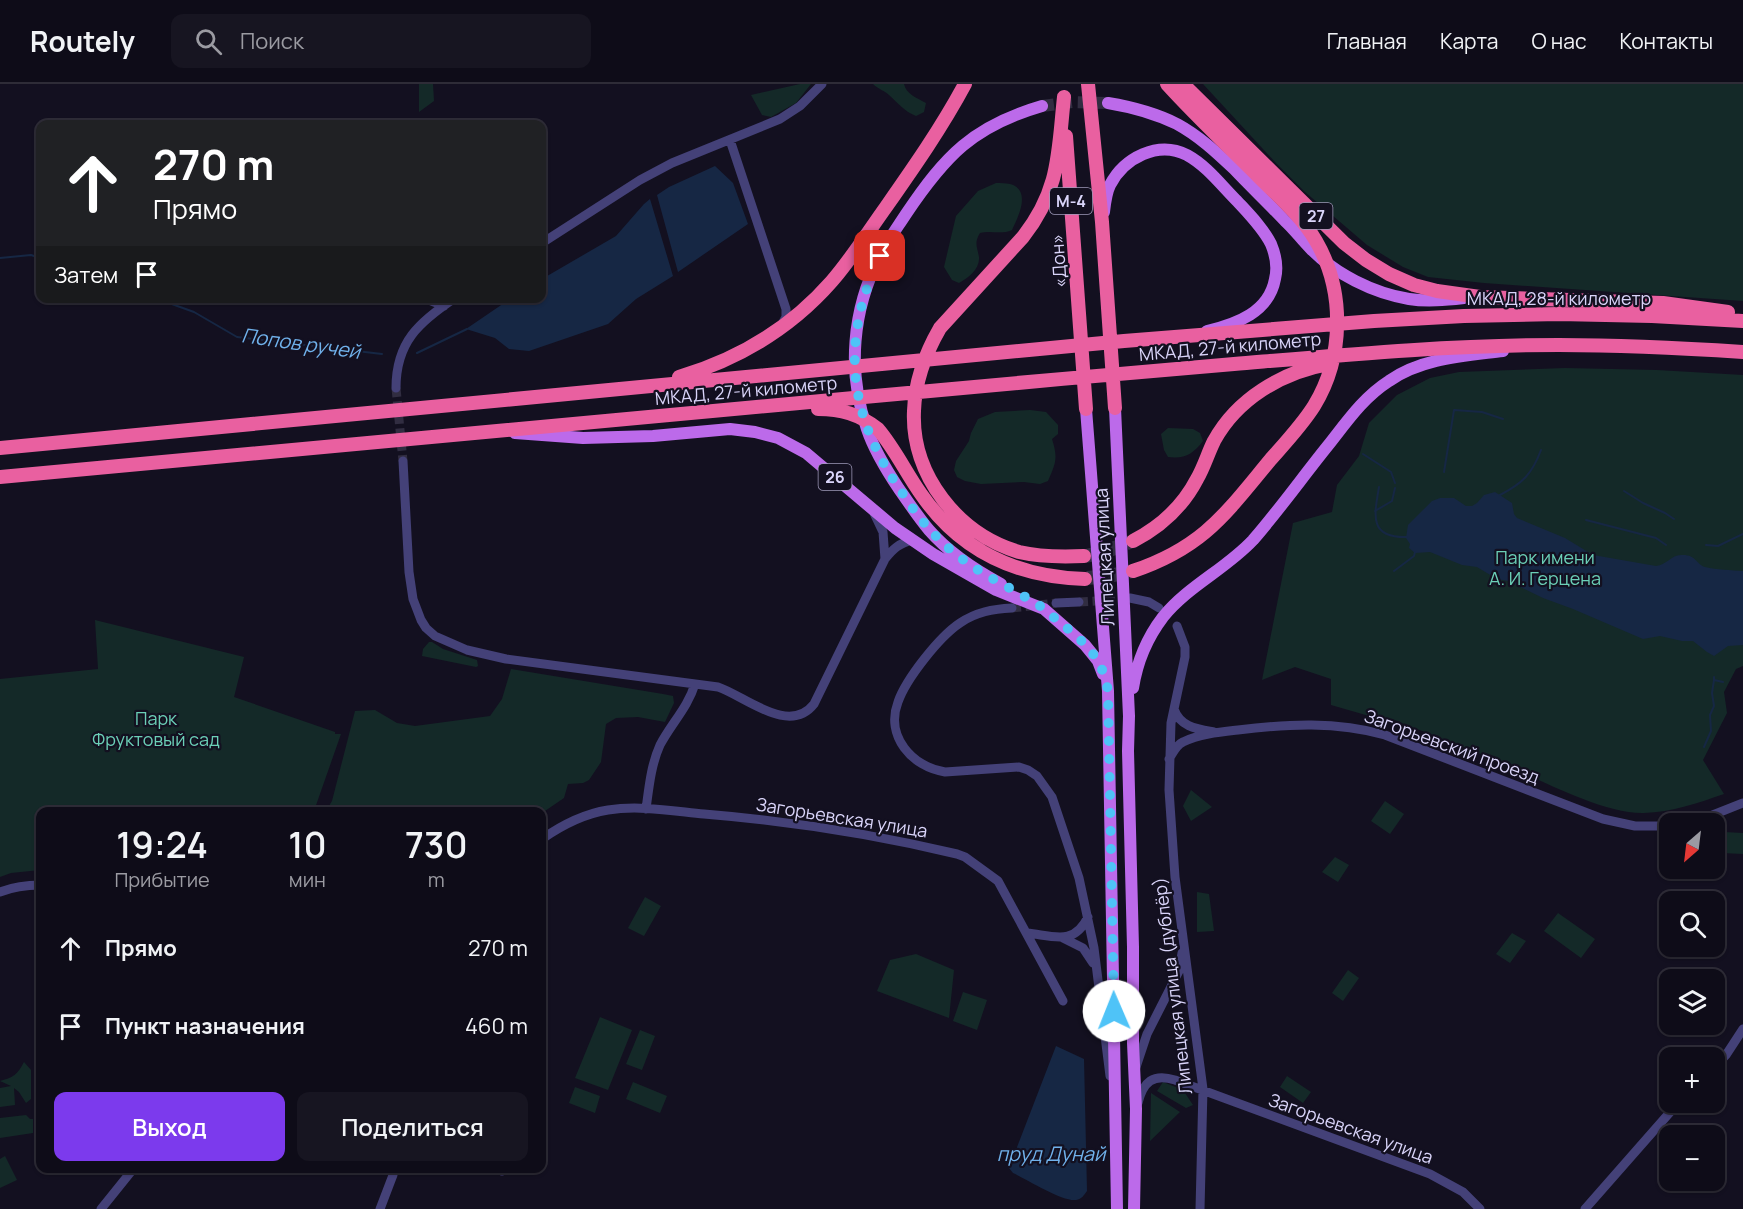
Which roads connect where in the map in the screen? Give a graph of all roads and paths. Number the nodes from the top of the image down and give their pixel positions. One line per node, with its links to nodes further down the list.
1 (822, 84): 9 (street)
2 (965, 84): 19 (highway)
3 (1088, 84): 10 (highway, М-4)
4 (1167, 84): 38 (highway, 27)
5 (1183, 84): 12 (highway, 27)
6 (1063, 91): 27 (highway, «Дон» / М-4); 36 (highway)
7 (1108, 103): 12 (main road)
8 (1041, 106): 45 (main road)
9 (730, 140): 11 (street); 19 (street)
10 (1102, 222): 20 (main road); 26 (highway, М-4)
11 (546, 240)
12 (1480, 297): 16 (highway, 27)
13 (436, 303): 15 (street)
14 (448, 303): 15 (street)
15 (444, 306): 24 (street)
16 (1743, 314)
17 (1374, 321): 18 (highway, МКАД, 28-й километр); 20 (highway, МКАД, 27-й километр)
18 (1743, 321)
19 (780, 329): 25 (highway)
20 (1179, 337): 25 (highway, МКАД, 27-й километр)
21 (1559, 345): 22 (highway); 23 (highway); 50 (main road)
22 (1419, 349): 28 (highway, МКАД, 27-й километр); 35 (highway)
23 (1743, 352)
24 (396, 385)
25 (632, 388): 30 (highway, МКАД, 27-й километр)
26 (1115, 403): 50 (main road, Липецкая улица)
27 (1086, 405): 48 (main road, Липецкая улица)
28 (764, 407): 29 (highway, МКАД, 27-й километр); 39 (highway)
29 (493, 432): 32 (highway, МКАД, 27-й километр); 33 (main road, 26)
30 (0, 448)
31 (403, 460): 47 (street)
32 (0, 477)
33 (872, 509): 34 (main road, 26); 37 (street)
34 (913, 540): 37 (street); 45 (main road, 26)
35 (1133, 541)
36 (1083, 556)
37 (885, 559): 47 (street)
38 (1133, 571)
39 (1085, 579)
40 (1130, 598): 44 (street)
41 (1079, 602): 42 (street)
42 (1056, 603)
43 (1012, 608): 60 (street)
44 (1159, 608)
45 (1044, 609): 48 (main road, 26)
46 (1177, 626): 49 (street, Липецкая улица (дублёр))
47 (696, 684): 54 (street)
48 (1108, 691): 72 (main road, Липецкая улица)
49 (1173, 707): 51 (street); 52 (street, Липецкая улица (дублёр))
50 (1129, 716): 68 (main road, Липецкая улица)
51 (1219, 732): 52 (street); 56 (street, Загорьевский проезд)
52 (1169, 760): 61 (street, Липецкая улица (дублёр))
53 (1743, 803): 55 (street)
54 (646, 809): 57 (street, Загорьевская улица); 62 (street, Загорьевская улица)
55 (1718, 813)
56 (1659, 826)
57 (546, 836)
58 (36, 885): 59 (street)
59 (0, 892)
60 (1088, 917): 63 (street); 64 (street)
61 (1182, 929): 68 (street); 69 (street, Липецкая улица (дублёр))
62 (1027, 933): 63 (street); 65 (street, Загорьевская улица)
63 (1061, 937): 64 (street)
64 (1096, 968): 72 (street)
65 (1063, 1001)
66 (1743, 1029): 67 (street)
67 (1725, 1056)
68 (1134, 1073): 70 (main road, Липецкая улица)
69 (1203, 1089): 70 (street, Загорьевская улица); 79 (street, Липецкая улица (дублёр)); 80 (street, Загорьевская улица)
70 (1136, 1109): 78 (main road, Липецкая улица)
71 (1669, 1113): 81 (street)
72 (1116, 1118): 77 (main road, Липецкая улица)
73 (130, 1173): 75 (street)
74 (393, 1173): 76 (street)
75 (101, 1209)
76 (380, 1209)
77 (1117, 1209)
78 (1134, 1209)
79 (1200, 1209)
80 (1480, 1209)
81 (1586, 1209)

